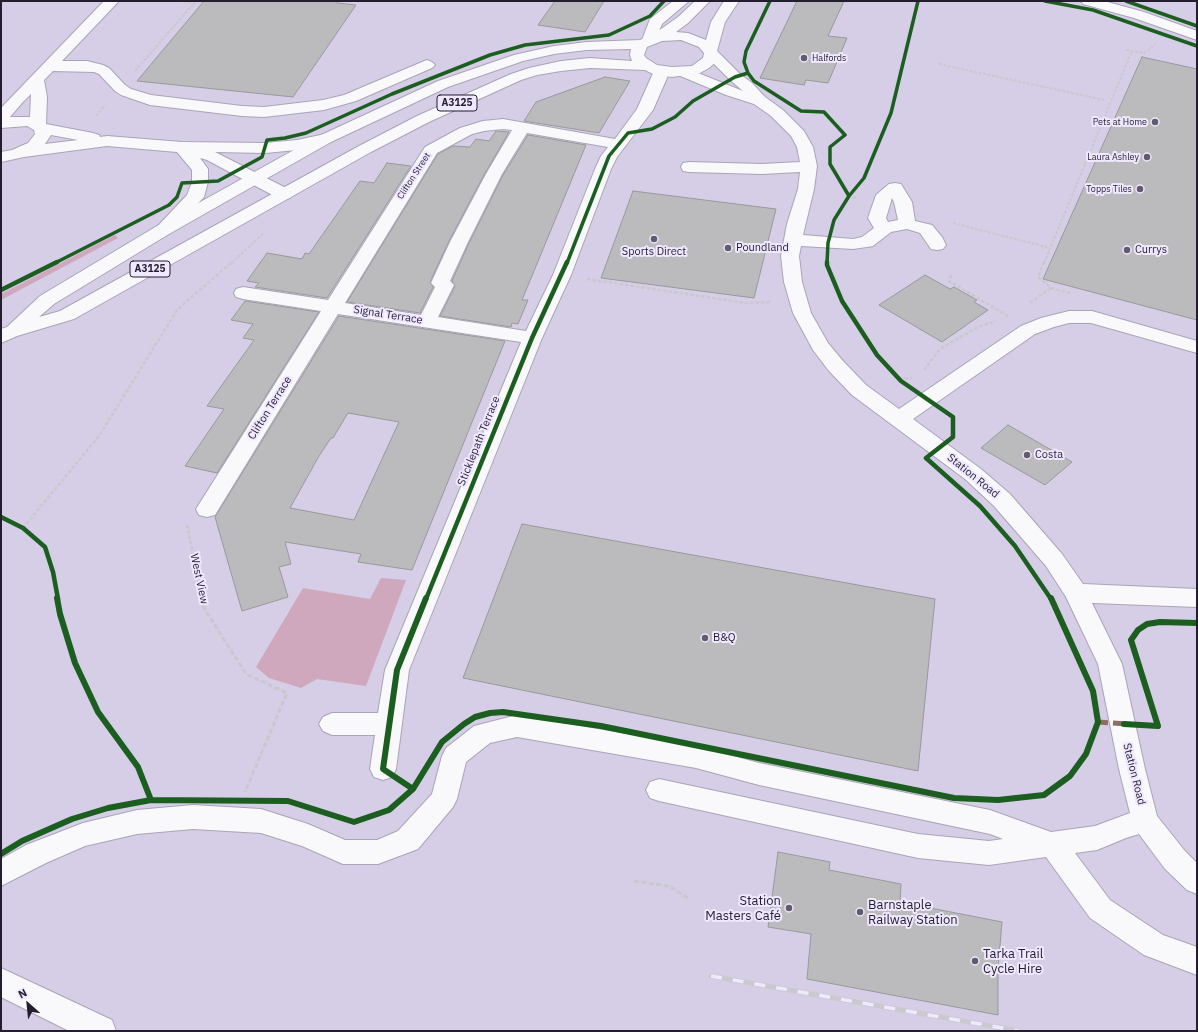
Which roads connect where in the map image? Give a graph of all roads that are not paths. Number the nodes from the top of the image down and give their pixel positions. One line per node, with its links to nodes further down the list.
1 (112, 1): 10 (street)
2 (682, 1): 7 (street)
3 (703, 1): 7 (street)
4 (732, 1): 8 (street)
5 (1088, 1): 6 (street)
6 (1197, 36)
7 (650, 40): 8 (street, Station Road); 11 (street); 20 (street, A3125)
8 (710, 52): 13 (street); 15 (street, Station Road)
9 (427, 65): 10 (street)
10 (49, 66): 14 (street)
11 (646, 66): 12 (street); 30 (street, A3125)
12 (662, 71): 13 (street); 21 (street, Sticklepath Terrace)
13 (683, 72): 15 (street, Station Road)
14 (36, 80): 16 (street); 18 (street)
15 (759, 100): 26 (street, Station Road)
16 (1, 118)
17 (1, 123): 18 (street)
18 (40, 127): 22 (street); 24 (street)
19 (522, 128): 21 (street, Clifton Street); 37 (street, Clifton Street); 38 (street)
20 (325, 139): 23 (street); 29 (street, A3125)
21 (623, 139): 40 (street, Sticklepath Terrace)
22 (106, 142): 23 (street); 24 (street)
23 (182, 147): 29 (street); 33 (street)
24 (21, 153): 25 (street); 28 (street)
25 (1, 157)
26 (809, 166): 27 (street); 34 (street, Station Road)
27 (689, 167)
28 (1, 168)
29 (255, 179): 30 (street); 33 (street, A3125)
30 (284, 194): 39 (street, A3125)
31 (907, 224): 32 (street); 32 (street); 35 (street)
32 (883, 229): 34 (street)
33 (163, 230): 39 (street, A3125)
34 (793, 240): 42 (street, Station Road)
35 (937, 245)
36 (243, 293): 37 (street, Signal Terrace)
37 (333, 306): 38 (street, Signal Terrace); 43 (street, Clifton Terrace)
38 (427, 321): 40 (street, Signal Terrace)
39 (5, 334)
40 (532, 338): 47 (street, Sticklepath Terrace)
41 (1197, 347): 42 (street)
42 (898, 420): 44 (street, Station Road)
43 (207, 510)
44 (1076, 593): 45 (street); 50 (street, Station Road)
45 (1197, 598)
46 (332, 724): 47 (street)
47 (390, 724): 48 (street, Sticklepath Terrace)
48 (383, 769)
49 (659, 790): 51 (street)
50 (1145, 820): 51 (street); 53 (street, Station Road)
51 (1053, 845): 52 (street); 54 (street)
52 (1, 874)
53 (1197, 881)
54 (1197, 961)
55 (1, 982): 56 (street)
56 (101, 1031)

